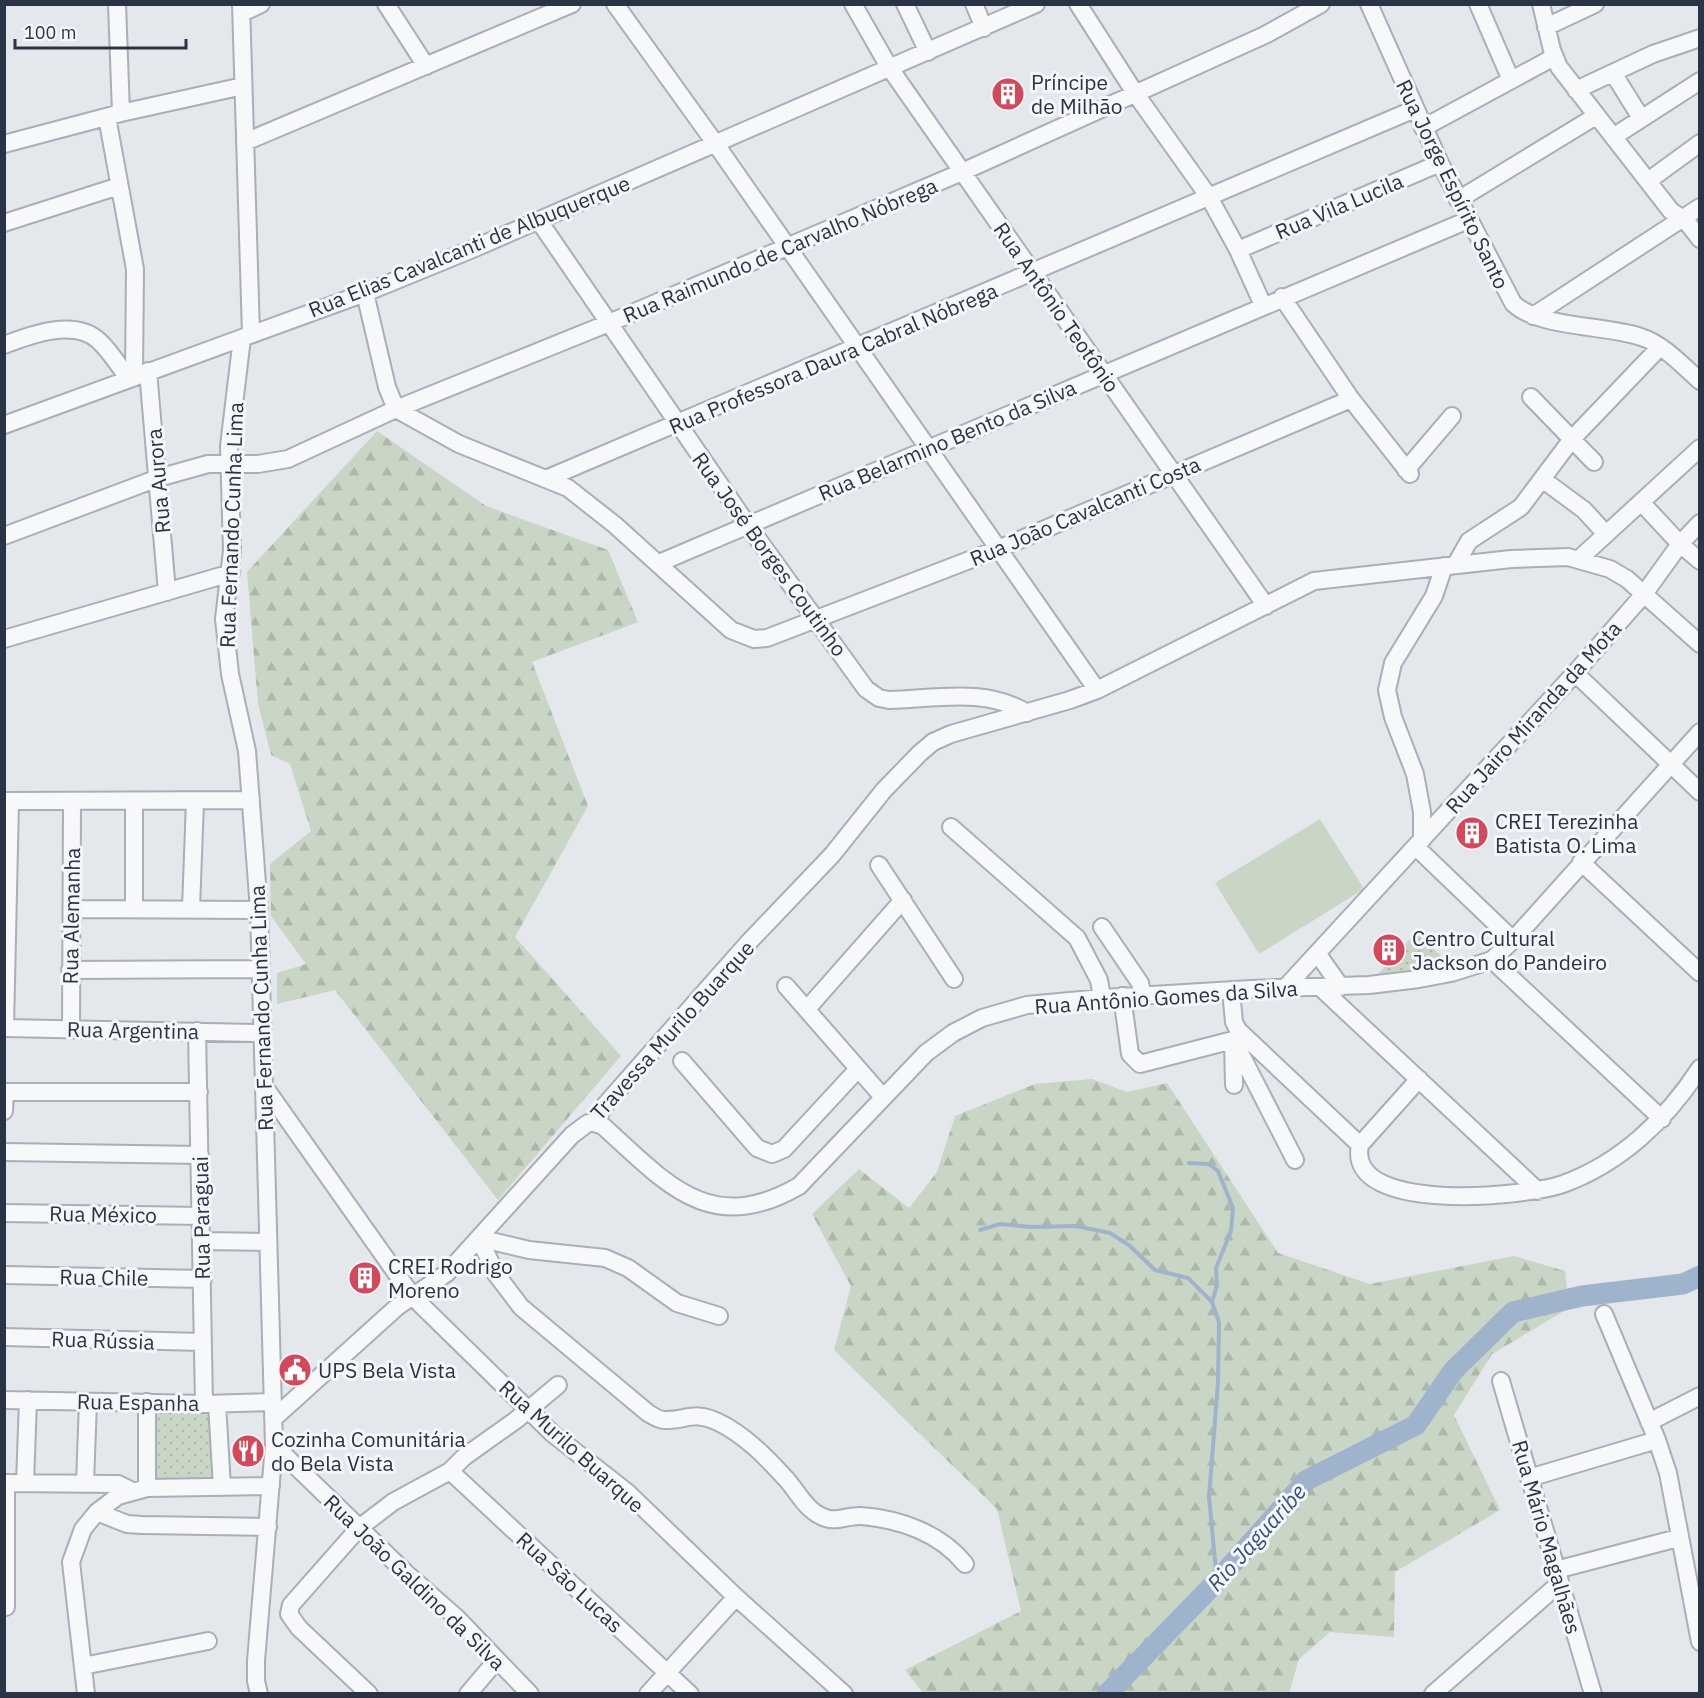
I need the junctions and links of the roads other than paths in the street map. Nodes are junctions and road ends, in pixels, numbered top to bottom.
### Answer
1 (117, 4) edge
2 (261, 4) edge
3 (386, 4) edge
4 (572, 4) edge
5 (615, 4) edge
6 (853, 4) edge
7 (905, 4) edge
8 (974, 4) edge
9 (1036, 4) edge
10 (1078, 4) edge
11 (1322, 4) edge
12 (1369, 4) edge
13 (1478, 4) edge
14 (1541, 4) edge
15 (1595, 4) edge
16 (241, 9) edge
17 (1546, 27) junction
18 (984, 28) junction
19 (1700, 38) edge
20 (928, 52) junction
21 (1554, 57) junction
22 (426, 66) junction
23 (889, 67) junction
24 (1612, 73) junction
25 (1511, 80) junction
26 (1700, 81) edge
27 (243, 86) junction
28 (1576, 90) junction
29 (1135, 93) junction
30 (1415, 109) junction
31 (114, 115) junction
32 (1596, 116) junction
33 (1641, 118) junction
34 (1423, 128) junction
35 (1613, 137) junction
36 (245, 142) junction
37 (715, 143) junction
38 (1700, 143) edge
39 (4, 144) edge
40 (1440, 163) junction
41 (962, 172) junction
42 (1648, 181) junction
43 (118, 186) junction
44 (1209, 197) junction
45 (1458, 200) junction
46 (1700, 207) edge
47 (1681, 218) junction
48 (1468, 220) junction
49 (539, 221) junction
50 (4, 223) edge
51 (1700, 238) edge
52 (788, 247) junction
53 (1238, 250) junction
54 (1033, 273) junction
55 (365, 293) junction
56 (1282, 297) junction
57 (1263, 304) junction
58 (1533, 316) junction
59 (609, 323) junction
60 (246, 336) junction
61 (4, 345) edge
62 (857, 347) junction
63 (1660, 347) junction
64 (1103, 373) junction
65 (137, 375) junction
66 (1700, 381) edge
67 (1531, 397) dead end
68 (1351, 399) junction
69 (396, 408) junction
70 (1452, 416) dead end
71 (677, 423) junction
72 (4, 425) edge
73 (1572, 439) junction
74 (928, 448) junction
75 (1700, 448) edge
76 (1594, 462) dead end
77 (228, 463) junction
78 (1174, 475) junction
79 (158, 478) junction
80 (548, 478) junction
81 (1542, 479) junction
82 (1641, 502) junction
83 (1700, 523) edge
84 (747, 524) junction
85 (1606, 534) junction
86 (4, 536) edge
87 (1680, 544) junction
88 (998, 549) junction
89 (1579, 559) junction
90 (1700, 561) edge
91 (658, 563) junction
92 (1450, 565) junction
93 (231, 573) junction
94 (167, 592) junction
95 (1644, 594) junction
96 (1266, 606) junction
97 (817, 618) junction
98 (4, 639) edge
99 (1700, 645) edge
100 (1575, 673) junction
101 (1097, 690) junction
102 (1027, 712) junction
103 (1700, 732) edge
104 (1670, 764) junction
105 (1700, 792) edge
106 (250, 800) junction
107 (7, 801) edge
108 (134, 801) junction
109 (195, 801) junction
110 (72, 802) junction
111 (951, 827) dead end
112 (1419, 843) junction
113 (1581, 862) junction
114 (879, 865) dead end
115 (903, 900) junction
116 (72, 909) junction
117 (134, 909) junction
118 (191, 909) junction
119 (258, 910) junction
120 (1102, 927) dead end
121 (1513, 940) junction
122 (1317, 953) junction
123 (1492, 960) junction
124 (260, 969) junction
125 (70, 970) junction
126 (1700, 972) edge
127 (954, 979) dead end
128 (786, 986) dead end
129 (1341, 987) junction
130 (1285, 988) junction
131 (1321, 988) junction
132 (1231, 990) junction
133 (1143, 995) junction
134 (1122, 996) junction
135 (1102, 998) junction
136 (807, 1010) junction
137 (5, 1028) edge
138 (71, 1029) junction
139 (197, 1031) junction
140 (261, 1033) junction
141 (1236, 1035) junction
142 (682, 1061) dead end
143 (1700, 1068) edge
144 (858, 1069) junction
145 (1419, 1079) junction
146 (1234, 1085) dead end
147 (264, 1086) junction
148 (5, 1092) edge
149 (199, 1092) junction
150 (883, 1097) junction
151 (4, 1111) edge
152 (1662, 1119) junction
153 (594, 1123) junction
154 (1360, 1145) junction
155 (4, 1152) edge
156 (200, 1155) junction
157 (1295, 1160) dead end
158 (1538, 1191) junction
159 (4, 1213) edge
160 (202, 1216) junction
161 (478, 1238) junction
162 (202, 1241) junction
163 (267, 1242) junction
164 (4, 1275) edge
165 (203, 1279) junction
166 (413, 1297) junction
167 (1604, 1314) dead end
168 (719, 1316) dead end
169 (4, 1337) edge
170 (202, 1342) junction
171 (1501, 1381) dead end
172 (558, 1385) dead end
173 (1700, 1396) edge
174 (4, 1400) edge
175 (28, 1400) junction
176 (88, 1402) junction
177 (147, 1402) junction
178 (272, 1402) junction
179 (211, 1404) junction
180 (529, 1410) junction
181 (273, 1419) junction
182 (1649, 1422) junction
183 (1657, 1440) junction
184 (274, 1445) junction
185 (450, 1471) junction
186 (1529, 1478) junction
187 (5, 1483) edge
188 (25, 1483) junction
189 (85, 1483) junction
190 (271, 1486) junction
191 (222, 1487) junction
192 (140, 1489) junction
193 (97, 1512) junction
194 (268, 1527) junction
195 (359, 1528) junction
196 (1678, 1538) junction
197 (965, 1564) dead end
198 (1558, 1576) junction
199 (736, 1597) junction
200 (6, 1607) edge
201 (208, 1641) dead end
202 (1700, 1642) edge
203 (496, 1661) junction
204 (83, 1666) junction
205 (667, 1672) junction
206 (257, 1687) edge
207 (1439, 1692) edge
208 (86, 1694) edge
209 (369, 1694) edge
210 (468, 1694) edge
211 (530, 1694) edge
212 (648, 1694) edge
213 (690, 1694) edge
214 (844, 1694) edge
215 (1593, 1694) edge

1 - 31 street, Rua Aurora
2 - 16 street
3 - 22 street
4 - 22 street
5 - 37 street
6 - 23 street, Rua Antônio Teotônio
7 - 20 street
8 - 18 street
9 - 18 street, Rua Elias Cavalcanti de Albuquerque
10 - 29 street
11 - 29 street, Rua Raimundo de Carvalho Nóbrega
12 - 30 street, Rua Jorge Espírito Santo
13 - 25 street
14 - 17 street
15 - 17 street
16 - 27 street, Rua Fernando Cunha Lima
17 - 21 street
18 - 20 street, Rua Elias Cavalcanti de Albuquerque
19 - 24 street
20 - 23 street, Rua Elias Cavalcanti de Albuquerque
21 - 25 street
21 - 28 street
22 - 36 street
23 - 37 street, Rua Elias Cavalcanti de Albuquerque
23 - 41 street, Rua Antônio Teotônio
24 - 28 street
24 - 33 street
25 - 34 street
26 - 33 street
27 - 31 street
27 - 36 street, Rua Fernando Cunha Lima
28 - 32 street
29 - 41 street, Rua Raimundo de Carvalho Nóbrega
29 - 44 street
30 - 34 street, Rua Jorge Espírito Santo
30 - 44 street, Rua Professora Daura Cabral Nóbrega
31 - 39 street
31 - 43 street, Rua Aurora
32 - 35 street
32 - 45 street
33 - 35 street
34 - 40 street, Rua Jorge Espírito Santo
35 - 42 street
36 - 60 street, Rua Fernando Cunha Lima
37 - 49 street, Rua Elias Cavalcanti de Albuquerque
37 - 52 street
38 - 42 street
40 - 45 street, Rua Jorge Espírito Santo
40 - 53 street, Rua Vila Lucila
41 - 52 street, Rua Raimundo de Carvalho Nóbrega
41 - 54 street, Rua Antônio Teotônio
42 - 47 street
43 - 50 street
43 - 65 street, Rua Aurora
44 - 53 street
44 - 54 street, Rua Professora Daura Cabral Nóbrega
45 - 48 street, Rua Jorge Espírito Santo
46 - 47 street
47 - 51 street
47 - 58 street
48 - 56 street, Rua Belarmino Bento da Silva
48 - 58 street, Rua Jorge Espírito Santo
49 - 55 street, Rua Elias Cavalcanti de Albuquerque
49 - 59 street, Rua José Borges Coutinho
52 - 59 street, Rua Raimundo de Carvalho Nóbrega
52 - 62 street
53 - 57 street
54 - 62 street, Rua Professora Daura Cabral Nóbrega
54 - 64 street, Rua Antônio Teotônio
55 - 60 street, Rua Elias Cavalcanti de Albuquerque
55 - 69 street
56 - 57 street, Rua Belarmino Bento da Silva
56 - 68 street
57 - 64 street, Rua Belarmino Bento da Silva
58 - 63 street, Rua Jorge Espírito Santo
59 - 69 street, Rua Raimundo de Carvalho Nóbrega
59 - 71 street, Rua José Borges Coutinho
60 - 65 street, Rua Elias Cavalcanti de Albuquerque
60 - 77 street, Rua Fernando Cunha Lima
61 - 65 street
62 - 71 street, Rua Professora Daura Cabral Nóbrega
62 - 74 street
63 - 66 street, Rua Jorge Espírito Santo
63 - 73 street, Rua Jairo Miranda da Mota
64 - 74 street, Rua Belarmino Bento da Silva
64 - 78 street, Rua Antônio Teotônio
65 - 72 street, Rua Elias Cavalcanti de Albuquerque
65 - 79 street, Rua Aurora
67 - 73 street
68 - 70 street
68 - 78 street, Rua João Cavalcanti Costa
69 - 77 street, Rua Raimundo de Carvalho Nóbrega
69 - 80 street, Rua João Cavalcanti Costa
71 - 80 street, Rua Professora Daura Cabral Nóbrega
71 - 84 street, Rua José Borges Coutinho
73 - 76 street
73 - 81 street, Rua Jairo Miranda da Mota
74 - 84 street, Rua Belarmino Bento da Silva
74 - 88 street
75 - 82 street
77 - 79 street, Rua Raimundo de Carvalho Nóbrega
77 - 93 street, Rua Fernando Cunha Lima
78 - 88 street, Rua João Cavalcanti Costa
78 - 96 street, Rua Antônio Teotônio
79 - 86 street, Rua Raimundo de Carvalho Nóbrega
79 - 94 street, Rua Aurora
80 - 91 street, Rua João Cavalcanti Costa
81 - 85 street
81 - 92 street, Rua Jairo Miranda da Mota
82 - 85 street
82 - 87 street
83 - 87 street, Rua Jairo Miranda da Mota
84 - 91 street, Rua Belarmino Bento da Silva
84 - 97 street, Rua José Borges Coutinho
85 - 89 street
87 - 90 street
87 - 95 street, Rua Jairo Miranda da Mota
88 - 97 street, Rua João Cavalcanti Costa
88 - 101 street
89 - 92 street
89 - 95 street
91 - 97 street, Rua João Cavalcanti Costa
92 - 96 street
92 - 112 street, Rua Jairo Miranda da Mota
93 - 94 street
93 - 106 street, Rua Fernando Cunha Lima
94 - 98 street
95 - 99 street
95 - 100 street, Rua Jairo Miranda da Mota
96 - 101 street, Travessa Murilo Buarque
97 - 102 street, Rua José Borges Coutinho
100 - 104 street
100 - 112 street, Rua Jairo Miranda da Mota
101 - 102 street, Travessa Murilo Buarque
102 - 153 street, Travessa Murilo Buarque
103 - 104 street, Rua Antônio Gomes da Silva
104 - 105 street
104 - 113 street, Rua Antônio Gomes da Silva
106 - 109 street
106 - 119 street, Rua Fernando Cunha Lima
107 - 110 street
107 - 137 street
108 - 109 street
108 - 110 street
108 - 117 street
109 - 118 street
110 - 116 street, Rua Alemanha
111 - 135 street
112 - 121 street
112 - 122 street, Rua Jairo Miranda da Mota
113 - 121 street, Rua Antônio Gomes da Silva
113 - 126 street
114 - 115 street
115 - 127 street
115 - 136 street
116 - 117 street
116 - 125 street, Rua Alemanha
117 - 118 street
118 - 119 street
119 - 124 street, Rua Fernando Cunha Lima
120 - 133 street
121 - 123 street, Rua Antônio Gomes da Silva
122 - 129 street
122 - 130 street, Rua Jairo Miranda da Mota
123 - 129 street, Rua Antônio Gomes da Silva
123 - 152 street
124 - 125 street
124 - 140 street, Rua Fernando Cunha Lima
125 - 138 street, Rua Alemanha
128 - 136 street
129 - 131 street, Rua Antônio Gomes da Silva
130 - 131 street, Rua Antônio Gomes da Silva
130 - 132 street, Rua Antônio Gomes da Silva
131 - 145 street
132 - 133 street, Rua Antônio Gomes da Silva
132 - 141 street
133 - 134 street, Rua Antônio Gomes da Silva
134 - 135 street, Rua Antônio Gomes da Silva
134 - 141 street
135 - 150 street, Rua Antônio Gomes da Silva
136 - 144 street
137 - 138 street, Rua Argentina
138 - 139 street, Rua Argentina
139 - 140 street, Rua Argentina
139 - 149 street, Rua Paraguai
140 - 147 street, Rua Fernando Cunha Lima
141 - 146 street
141 - 154 street
141 - 157 street
142 - 144 street
143 - 152 street
144 - 150 street
145 - 154 street
145 - 158 street
147 - 163 street, Rua Fernando Cunha Lima
147 - 166 street, Rua Murilo Buarque
148 - 149 street
148 - 151 street
149 - 156 street, Rua Paraguai
150 - 153 street, Rua Antônio Gomes da Silva
152 - 158 street
153 - 161 street, Travessa Murilo Buarque
154 - 158 street
155 - 156 street
156 - 160 street, Rua Paraguai
159 - 160 street, Rua México
160 - 162 street, Rua Paraguai
161 - 166 street, Travessa Murilo Buarque
161 - 168 street
161 - 197 street
162 - 163 street
162 - 165 street, Rua Paraguai
163 - 178 street, Rua Fernando Cunha Lima
164 - 165 street, Rua Chile
165 - 170 street, Rua Paraguai
166 - 180 street, Rua Murilo Buarque
166 - 181 street, Travessa Murilo Buarque
167 - 182 street
169 - 170 street, Rua Rússia
170 - 179 street, Rua Paraguai
171 - 186 street, Rua Mário Magalhães
172 - 180 street
173 - 182 street
174 - 175 street, Rua Espanha
175 - 176 street, Rua Espanha
175 - 188 street
176 - 177 street, Rua Espanha
176 - 189 street
177 - 179 street, Rua Espanha
177 - 192 street
178 - 179 street, Rua Espanha
178 - 181 street, Rua Fernando Cunha Lima
179 - 191 street, Rua Paraguai
180 - 185 street
180 - 199 street, Rua Murilo Buarque
181 - 184 street, Rua Fernando Cunha Lima
182 - 183 street
183 - 186 street
183 - 196 street
184 - 190 street, Rua Fernando Cunha Lima
184 - 195 street, Rua João Galdino da Silva
185 - 195 street
185 - 205 street, Rua São Lucas
186 - 198 street, Rua Mário Magalhães
187 - 188 street
187 - 200 street
188 - 189 street
189 - 192 street
190 - 191 street
190 - 194 street, Rua Fernando Cunha Lima
191 - 192 street
192 - 193 street
193 - 194 street
193 - 204 street
194 - 206 street, Rua Fernando Cunha Lima
195 - 203 street, Rua João Galdino da Silva
195 - 209 street
196 - 198 street
196 - 202 street
198 - 207 street
198 - 215 street, Rua Mário Magalhães
199 - 205 street
199 - 214 street, Rua Murilo Buarque
201 - 204 street
203 - 210 street
203 - 211 street, Rua João Galdino da Silva
204 - 208 street
205 - 212 street
205 - 213 street, Rua São Lucas

